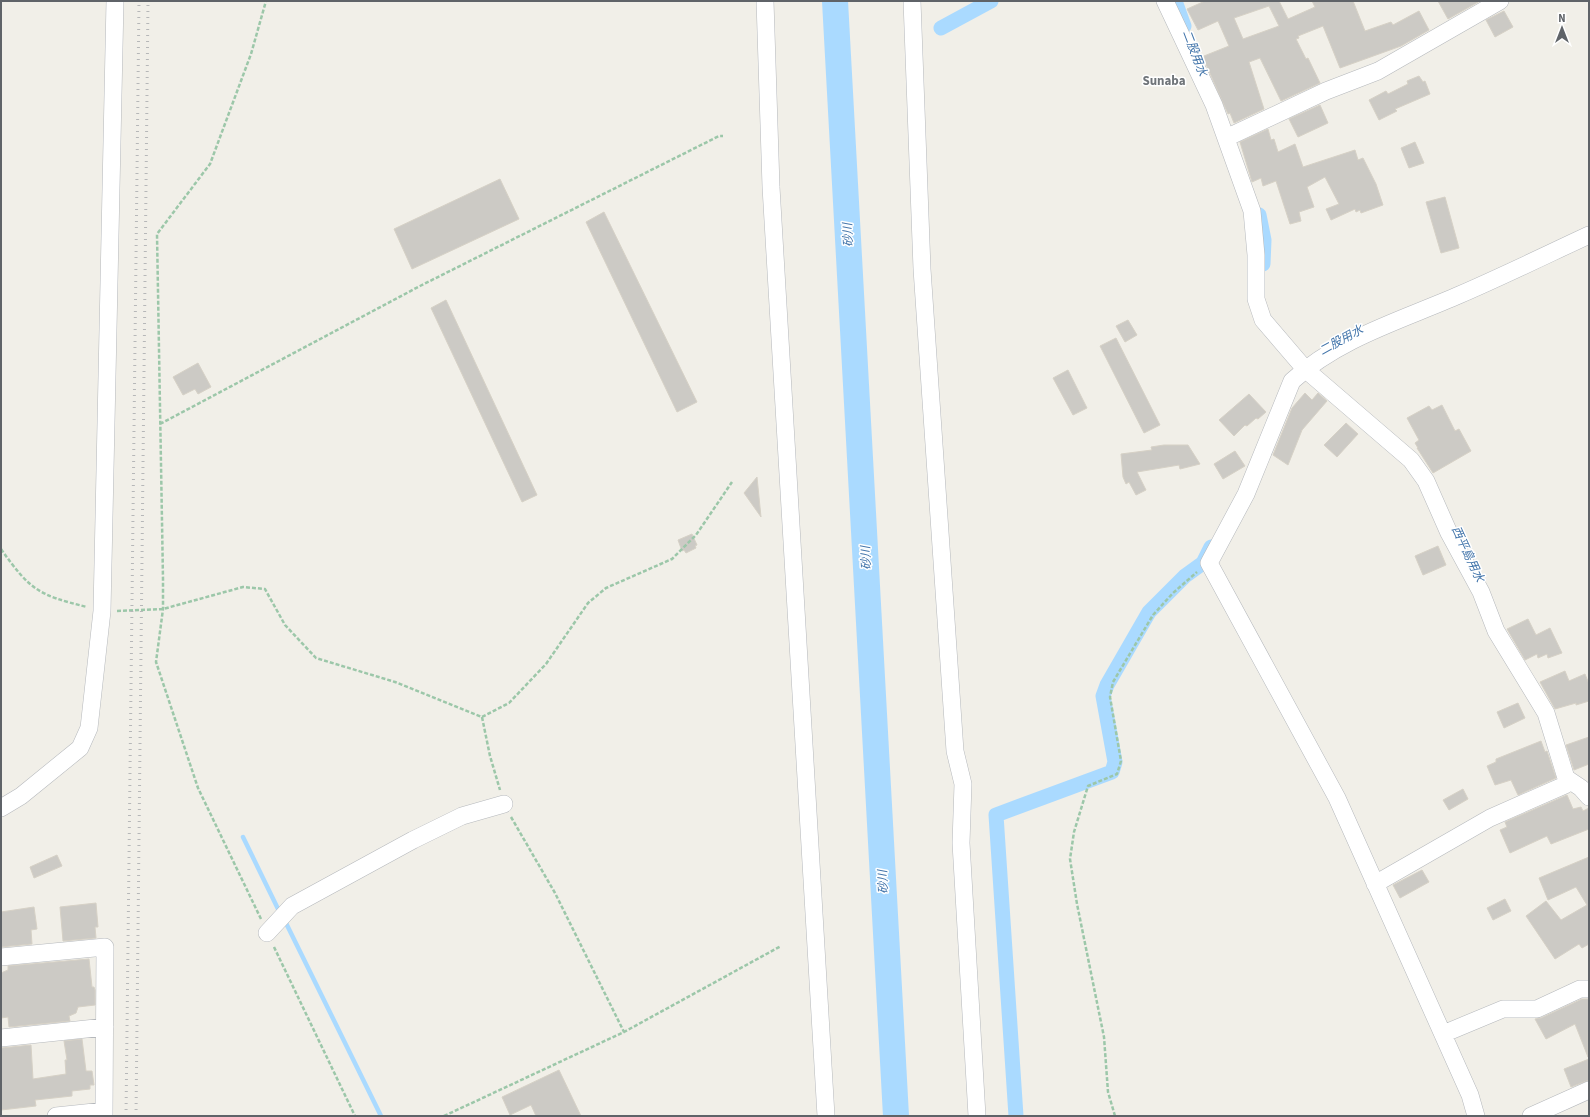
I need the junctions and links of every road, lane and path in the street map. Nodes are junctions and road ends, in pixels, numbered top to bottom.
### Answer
1 (115, 1) edge
2 (266, 1) edge
3 (765, 1) edge
4 (912, 1) edge
5 (1165, 1) edge
6 (1500, 1) edge
7 (723, 136) dead end
8 (1226, 138) junction
9 (1589, 235) edge
10 (1305, 370) junction
11 (160, 424) junction
12 (732, 482) dead end
13 (1, 549) edge
14 (1209, 563) junction
15 (163, 609) junction
16 (102, 611) junction
17 (482, 717) junction
18 (1569, 780) junction
19 (1589, 797) edge
20 (504, 804) junction
21 (1, 808) edge
22 (1375, 884) junction
23 (268, 934) junction
24 (781, 946) dead end
25 (1, 957) edge
26 (1589, 989) edge
27 (105, 1027) junction
28 (624, 1032) junction
29 (1443, 1034) junction
30 (1, 1038) edge
31 (1589, 1090) edge
32 (104, 1113) edge
33 (56, 1116) edge
34 (355, 1116) edge
35 (444, 1116) edge
36 (826, 1116) edge
37 (977, 1116) edge
38 (1115, 1116) edge
39 (1476, 1116) edge
40 (1531, 1116) edge

1 - 16 street
2 - 11 path
3 - 36 street
4 - 37 street
5 - 8 street
6 - 8 street
7 - 11 path
8 - 10 street
9 - 10 street
10 - 14 street
10 - 18 street
11 - 15 path
12 - 17 path
13 - 16 path
14 - 22 street
14 - 38 path
15 - 16 path
15 - 17 path
15 - 23 path
16 - 21 street
17 - 20 path
18 - 19 street
18 - 22 street
20 - 23 street
20 - 28 path
22 - 29 street
23 - 34 path
24 - 28 path
25 - 27 street
26 - 29 street
27 - 30 street
27 - 32 street
28 - 35 path
29 - 39 street
31 - 40 street
32 - 33 street

